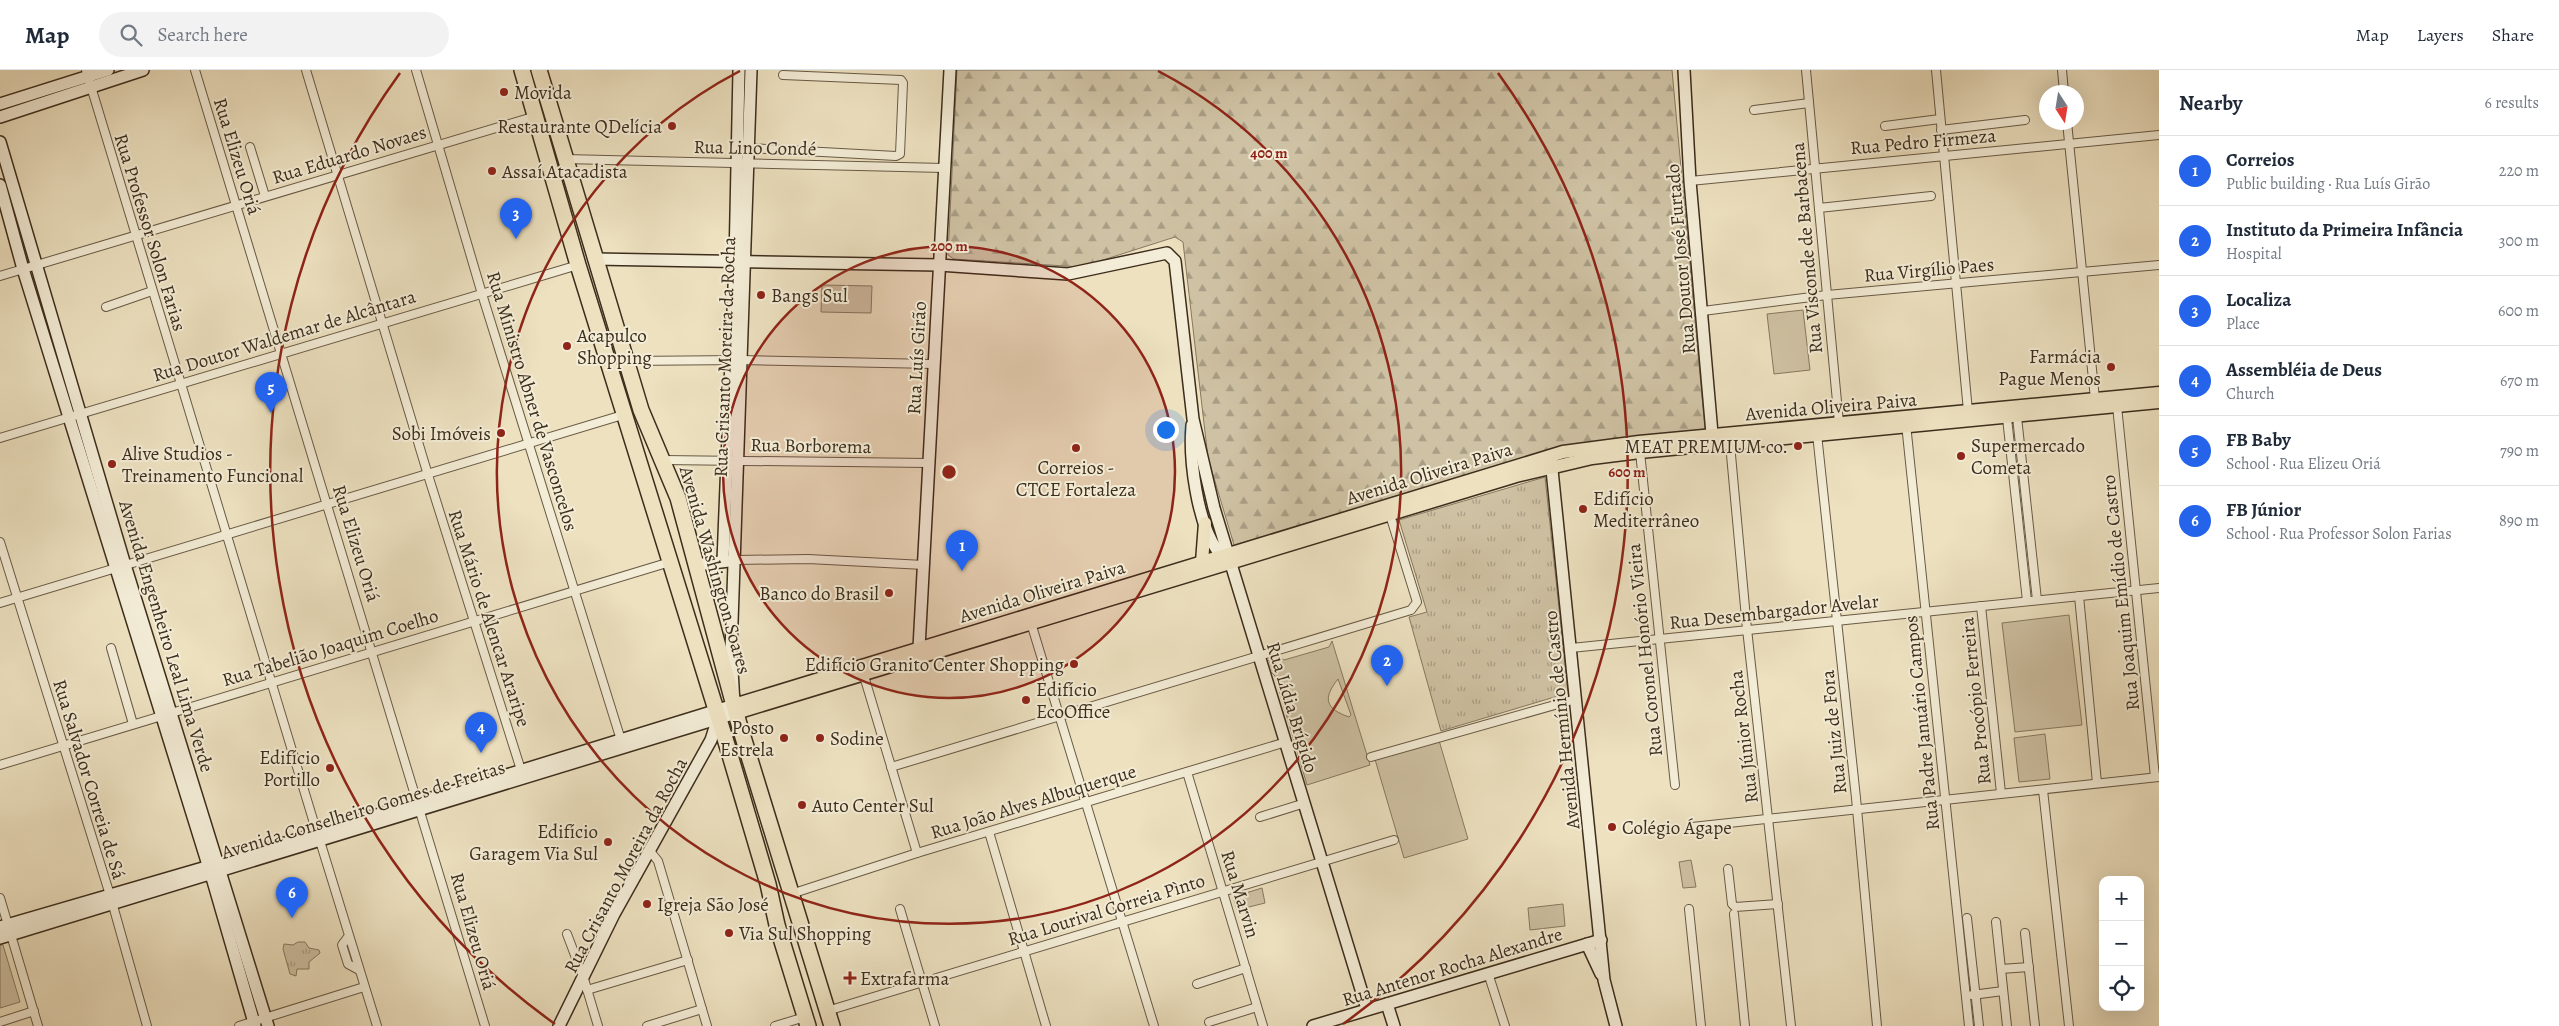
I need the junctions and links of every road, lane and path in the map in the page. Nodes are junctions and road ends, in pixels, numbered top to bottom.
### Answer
1 (108, 70) edge
2 (143, 70) edge
3 (195, 70) edge
4 (306, 70) edge
5 (416, 70) edge
6 (522, 70) edge
7 (539, 70) edge
8 (739, 70) edge
9 (751, 70) edge
10 (950, 70) edge
11 (1684, 70) edge
12 (1806, 70) edge
13 (1936, 70) edge
14 (2062, 70) edge
15 (783, 75) dead end
16 (88, 77) edge
17 (2063, 85) edge
18 (1808, 103) junction
19 (0, 104) edge
20 (1754, 110) dead end
21 (536, 116) junction
22 (0, 117) edge
23 (1940, 118) junction
24 (2025, 120) dead end
25 (1885, 126) dead end
26 (1941, 130) junction
27 (2068, 130) edge
28 (2159, 135) edge
29 (0, 142) edge
30 (439, 144) junction
31 (2070, 145) junction
32 (250, 146) dead end
33 (749, 148) junction
34 (1944, 155) junction
35 (566, 159) junction
36 (743, 163) junction
37 (944, 168) junction
38 (1815, 168) junction
39 (338, 176) junction
40 (1690, 181) junction
41 (0, 185) edge
42 (265, 196) junction
43 (1931, 196) dead end
44 (237, 206) junction
45 (1820, 208) junction
46 (136, 234) junction
47 (594, 258) junction
48 (740, 262) junction
49 (37, 264) junction
50 (578, 265) junction
51 (939, 265) junction
52 (2159, 265) edge
53 (23, 269) junction
54 (2080, 272) junction
55 (0, 276) edge
56 (1956, 283) junction
57 (152, 291) junction
58 (482, 294) junction
59 (1827, 295) junction
60 (106, 307) dead end
61 (1703, 311) junction
62 (382, 324) junction
63 (282, 354) junction
64 (626, 360) junction
65 (737, 360) junction
66 (933, 364) junction
67 (180, 386) junction
68 (2159, 393) edge
69 (2095, 399) junction
70 (2159, 402) edge
71 (2117, 406) junction
72 (1968, 411) junction
73 (626, 414) junction
74 (76, 416) junction
75 (2012, 417) junction
76 (1193, 419) junction
77 (1906, 422) junction
78 (1839, 423) junction
79 (1816, 434) junction
80 (0, 438) edge
81 (1713, 441) junction
82 (528, 443) junction
83 (1730, 444) junction
84 (1640, 452) junction
85 (663, 460) junction
86 (732, 460) junction
87 (1551, 462) junction
88 (928, 463) junction
89 (428, 475) junction
90 (672, 482) junction
91 (328, 503) junction
92 (652, 503) junction
93 (1214, 508) junction
94 (1200, 510) junction
95 (1390, 515) junction
96 (1205, 523) junction
97 (226, 534) junction
98 (0, 542) edge
99 (1227, 558) junction
100 (736, 560) junction
101 (723, 561) junction
102 (670, 562) junction
103 (1202, 562) junction
104 (696, 565) junction
105 (924, 565) junction
106 (120, 566) junction
107 (2159, 588) edge
108 (574, 590) junction
109 (2136, 590) junction
110 (2079, 596) junction
111 (18, 598) junction
112 (2037, 600) junction
113 (2027, 601) junction
114 (0, 603) edge
115 (1981, 606) junction
116 (1925, 612) junction
117 (1837, 619) junction
118 (474, 621) junction
119 (1031, 624) junction
120 (1747, 629) junction
121 (1659, 639) junction
122 (111, 648) dead end
123 (919, 648) junction
124 (1571, 648) junction
125 (373, 653) junction
126 (1258, 655) junction
127 (864, 676) junction
128 (272, 684) junction
129 (1576, 699) junction
130 (735, 709) junction
131 (717, 714) junction
132 (167, 715) junction
133 (1059, 715) junction
134 (134, 724) junction
135 (621, 740) junction
136 (1286, 742) junction
137 (62, 746) junction
138 (1371, 757) dead end
139 (0, 765) edge
140 (891, 767) junction
141 (520, 770) junction
142 (1187, 772) junction
143 (2157, 777) edge
144 (2098, 783) junction
145 (1675, 785) dead end
146 (2043, 790) junction
147 (2001, 793) junction
148 (1945, 800) junction
149 (1086, 801) junction
150 (1305, 803) junction
151 (420, 806) junction
152 (1857, 808) junction
153 (1260, 817) dead end
154 (1769, 817) junction
155 (1692, 827) dead end
156 (989, 832) junction
157 (318, 837) junction
158 (1394, 840) dead end
159 (650, 852) junction
160 (917, 853) junction
161 (1324, 861) junction
162 (215, 869) junction
163 (1728, 869) dead end
164 (1223, 890) junction
165 (791, 894) junction
166 (0, 898) edge
167 (111, 900) junction
168 (1778, 904) junction
169 (900, 909) dead end
170 (1689, 909) dead end
171 (1734, 914) dead end
172 (1967, 918) dead end
173 (1122, 921) junction
174 (1996, 922) dead end
175 (5, 931) edge
176 (2025, 933) dead end
177 (567, 934) dead end
178 (1602, 940) junction
179 (1586, 944) junction
180 (1024, 951) junction
181 (688, 960) junction
182 (2028, 967) junction
183 (1246, 968) junction
184 (2001, 969) junction
185 (1488, 973) junction
186 (1604, 980) junction
187 (922, 981) junction
188 (1197, 984) dead end
189 (586, 985) junction
190 (364, 987) junction
191 (2004, 991) junction
192 (1976, 994) junction
193 (1965, 996) junction
194 (1387, 1004) junction
195 (1258, 1007) junction
196 (702, 1009) junction
197 (1367, 1009) junction
198 (827, 1010) junction
199 (34, 1011) junction
200 (806, 1021) edge
201 (0, 1022) edge
202 (267, 1022) edge
203 (1209, 1022) dead end
204 (254, 1024) edge
205 (38, 1026) edge
206 (147, 1026) edge
207 (239, 1026) edge
208 (376, 1026) edge
209 (485, 1026) edge
210 (559, 1026) edge
211 (598, 1026) edge
212 (646, 1026) edge
213 (707, 1026) edge
214 (774, 1026) edge
215 (832, 1026) edge
216 (935, 1026) edge
217 (1046, 1026) edge
218 (1154, 1026) edge
219 (1263, 1026) edge
220 (1313, 1026) edge
221 (1394, 1026) edge
222 (1505, 1026) edge
223 (1616, 1026) edge
224 (1701, 1026) edge
225 (1746, 1026) edge
226 (1791, 1026) edge
227 (1877, 1026) edge
228 (1968, 1026) edge
229 (1979, 1026) edge
230 (2007, 1026) edge
231 (2035, 1026) edge
232 (2068, 1026) edge

1 - 16 street
2 - 16 street
3 - 44 street, Rua Elizeu Oriá
4 - 39 street, Rua Mário de Alencar Araripe
5 - 30 street, Rua Ministro Abner de Vasconcelos
6 - 21 highway
7 - 35 highway, Avenida Washington Soares
8 - 36 street, Rua Crisanto Moreira da Rocha
9 - 33 street, Rua Crisanto Moreira da Rocha
10 - 37 street, Rua Luís Girão
11 - 40 street, Rua Doutor José Furtado
12 - 18 street, Rua Visconde de Barbacena
13 - 23 street
14 - 17 street
15 - 33 street
16 - 19 street
16 - 22 street
16 - 46 street, Rua Professor Solon Farias
18 - 20 street
18 - 38 street, Rua Visconde de Barbacena
21 - 30 street, Rua Eduardo Novaes
21 - 50 highway
23 - 25 street
23 - 26 street
24 - 26 street
26 - 34 street
27 - 31 street
28 - 31 street, Rua Pedro Firmeza
29 - 49 street, Avenida Engenheiro Leal Lima Verde
30 - 39 street, Rua Eduardo Novaes
30 - 58 street, Rua Ministro Abner de Vasconcelos
31 - 34 street, Rua Pedro Firmeza
31 - 54 street
32 - 42 street
33 - 36 street, Rua Crisanto Moreira da Rocha
34 - 38 street, Rua Pedro Firmeza
34 - 56 street
35 - 36 street, Rua Lino Condé
35 - 47 highway, Avenida Washington Soares
36 - 37 street, Rua Lino Condé
36 - 48 street, Rua Crisanto Moreira da Rocha
37 - 51 street, Rua Luís Girão
38 - 40 street, Rua Pedro Firmeza
38 - 45 street, Rua Visconde de Barbacena
39 - 42 street, Rua Eduardo Novaes
39 - 62 street, Rua Mário de Alencar Araripe
40 - 61 street, Rua Doutor José Furtado
41 - 53 street, Avenida Engenheiro Leal Lima Verde
42 - 44 street, Rua Eduardo Novaes
43 - 45 street
44 - 46 street, Rua Eduardo Novaes
44 - 63 street, Rua Elizeu Oriá
45 - 59 street, Rua Visconde de Barbacena
46 - 49 street, Rua Eduardo Novaes
46 - 57 street, Rua Professor Solon Farias
47 - 48 street
47 - 64 highway, Avenida Washington Soares
48 - 51 street
48 - 65 street, Rua Crisanto Moreira da Rocha
49 - 53 street, Rua Eduardo Novaes
49 - 74 street, Avenida Engenheiro Leal Lima Verde
50 - 58 street, Rua Doutor Waldemar de Alcântara
50 - 73 highway
51 - 66 street, Rua Luís Girão
51 - 76 street, Rua Lídia Brígido
52 - 54 street, Rua Virgílio Paes
53 - 55 street, Rua Eduardo Novaes
53 - 74 street, Avenida Engenheiro Leal Lima Verde
54 - 56 street, Rua Virgílio Paes
54 - 69 street
56 - 59 street, Rua Virgílio Paes
56 - 72 street
57 - 60 street
57 - 67 street, Rua Professor Solon Farias
58 - 62 street, Rua Doutor Waldemar de Alcântara
58 - 82 street, Rua Ministro Abner de Vasconcelos
59 - 61 street, Rua Virgílio Paes
59 - 78 street, Rua Visconde de Barbacena
61 - 81 street, Rua Doutor José Furtado
62 - 63 street, Rua Doutor Waldemar de Alcântara
62 - 89 street, Rua Mário de Alencar Araripe
63 - 67 street, Rua Doutor Waldemar de Alcântara
63 - 91 street, Rua Elizeu Oriá
64 - 65 street
64 - 85 highway, Avenida Washington Soares
65 - 66 street
65 - 86 street, Rua Crisanto Moreira da Rocha
66 - 88 street, Rua Luís Girão
67 - 74 street, Rua Doutor Waldemar de Alcântara
67 - 97 street, Rua Professor Solon Farias
68 - 69 main road, Avenida Oliveira Paiva
69 - 72 main road, Avenida Oliveira Paiva
70 - 71 main road, Avenida Oliveira Paiva
71 - 75 main road, Avenida Oliveira Paiva
71 - 109 street, Rua Joaquim Emídio de Castro
72 - 77 main road, Avenida Oliveira Paiva
73 - 82 street
73 - 92 highway
74 - 80 street, Rua Doutor Waldemar de Alcântara
74 - 106 street, Avenida Engenheiro Leal Lima Verde
75 - 77 main road, Avenida Oliveira Paiva
75 - 112 street
75 - 113 street
76 - 93 street, Rua Lídia Brígido
76 - 94 street, Rua Lídia Brígido
77 - 78 main road, Avenida Oliveira Paiva
77 - 79 main road, Avenida Oliveira Paiva
77 - 116 street, Rua Padre Januário Campos
78 - 81 main road, Avenida Oliveira Paiva
79 - 83 main road, Avenida Oliveira Paiva
79 - 117 street, Rua Juiz de Fora
81 - 83 main road, Avenida Oliveira Paiva
81 - 84 main road, Avenida Oliveira Paiva
81 - 87 main road, Avenida Oliveira Paiva
82 - 89 street
82 - 108 street, Rua Ministro Abner de Vasconcelos
83 - 120 street, Rua Júnior Rocha
84 - 87 main road, Avenida Oliveira Paiva
84 - 121 street, Rua Coronel Honório Vieira
85 - 86 street, Rua Borborema
85 - 90 highway, Avenida Washington Soares
86 - 88 street, Rua Borborema
86 - 100 street, Rua Crisanto Moreira da Rocha
86 - 101 street, Rua Crisanto Moreira da Rocha
87 - 95 main road, Avenida Oliveira Paiva
87 - 99 main road, Avenida Oliveira Paiva
87 - 124 street, Avenida Hermínio de Castro
88 - 105 street, Rua Luís Girão
89 - 91 street
89 - 118 street, Rua Mário de Alencar Araripe
90 - 92 highway
90 - 104 highway, Avenida Washington Soares
91 - 97 street
91 - 125 street, Rua Elizeu Oriá
92 - 102 highway
93 - 94 street
93 - 99 street, Rua Lídia Brígido
94 - 96 street, Rua Lídia Brígido
95 - 99 main road, Avenida Oliveira Paiva
95 - 126 street
96 - 99 street, Rua Lídia Brígido
96 - 103 main road
97 - 106 street
97 - 128 street, Rua Professor Solon Farias
98 - 111 street, Rua Salvador Correia de Sá
99 - 103 main road, Avenida Oliveira Paiva
99 - 119 main road, Avenida Oliveira Paiva
99 - 126 street, Rua Lídia Brígido
100 - 101 street
100 - 105 street
100 - 130 street, Rua Crisanto Moreira da Rocha
101 - 104 street
102 - 108 street, Rua Tabelião Joaquim Coelho
102 - 131 highway
103 - 123 main road, Avenida Oliveira Paiva
104 - 130 highway, Avenida Washington Soares
105 - 123 street, Rua Luís Girão
106 - 111 street
106 - 132 street, Avenida Engenheiro Leal Lima Verde
107 - 109 street, Rua Desembargador Avelar
108 - 118 street, Rua Tabelião Joaquim Coelho
108 - 135 street, Rua Ministro Abner de Vasconcelos
109 - 110 street, Rua Desembargador Avelar
109 - 143 street, Rua Joaquim Emídio de Castro
110 - 112 street, Rua Desembargador Avelar
110 - 144 street
111 - 114 street
111 - 137 street, Rua Salvador Correia de Sá
112 - 113 street, Rua Desembargador Avelar
113 - 115 street, Rua Desembargador Avelar
115 - 116 street, Rua Desembargador Avelar
115 - 147 street, Rua Procópio Ferreira
116 - 117 street, Rua Desembargador Avelar
116 - 148 street, Rua Padre Januário Campos
117 - 120 street, Rua Desembargador Avelar
117 - 152 street, Rua Juiz de Fora
118 - 125 street, Rua Tabelião Joaquim Coelho
118 - 141 street, Rua Mário de Alencar Araripe
119 - 127 main road, Avenida Oliveira Paiva
119 - 133 street
120 - 121 street, Rua Desembargador Avelar
120 - 154 street, Rua Júnior Rocha
121 - 124 street, Rua Desembargador Avelar
121 - 145 street, Rua Coronel Honório Vieira
122 - 134 street
123 - 130 main road, Avenida Oliveira Paiva
124 - 129 street, Avenida Hermínio de Castro
125 - 128 street, Rua Tabelião Joaquim Coelho
125 - 151 street, Rua Elizeu Oriá
126 - 133 street
126 - 136 street, Rua Lídia Brígido
127 - 130 main road, Avenida Oliveira Paiva
127 - 140 street
128 - 132 street, Rua Tabelião Joaquim Coelho
128 - 157 street, Rua Professor Solon Farias
129 - 138 street
129 - 178 street, Avenida Hermínio de Castro
130 - 131 street, Avenida Conselheiro Gomes de Freitas
130 - 165 highway, Avenida Washington Soares
131 - 135 street, Avenida Conselheiro Gomes de Freitas
131 - 151 street, Avenida Conselheiro Gomes de Freitas
131 - 159 street, Rua Crisanto Moreira da Rocha
131 - 200 highway
132 - 134 street, Rua Tabelião Joaquim Coelho
132 - 162 street, Avenida Engenheiro Leal Lima Verde
133 - 140 street
133 - 149 street
134 - 137 street, Rua Tabelião Joaquim Coelho
135 - 141 street, Avenida Conselheiro Gomes de Freitas
136 - 142 street, Rua João Alves Albuquerque
136 - 150 street, Rua Lídia Brígido
137 - 139 street, Rua Tabelião Joaquim Coelho
137 - 167 street, Rua Salvador Correia de Sá
140 - 160 street
141 - 151 street, Avenida Conselheiro Gomes de Freitas
142 - 149 street, Rua João Alves Albuquerque
142 - 164 street, Rua Marvin
143 - 144 street
144 - 146 street
146 - 147 street
146 - 232 street
147 - 148 street
148 - 152 street
148 - 193 street, Rua Padre Januário Campos
149 - 156 street, Rua João Alves Albuquerque
149 - 173 street
150 - 153 street
150 - 161 street, Rua Lídia Brígido
151 - 157 street, Avenida Conselheiro Gomes de Freitas
151 - 209 street, Rua Elizeu Oriá
152 - 154 street
152 - 227 street, Rua Juiz de Fora
154 - 155 street
154 - 168 street, Rua Júnior Rocha
156 - 160 street, Rua João Alves Albuquerque
156 - 180 street
157 - 162 street, Avenida Conselheiro Gomes de Freitas
157 - 190 street, Rua Professor Solon Farias
158 - 161 street, Rua Lourival Correia Pìnto
159 - 181 street
159 - 189 street, Rua Crisanto Moreira da Rocha
160 - 165 street, Rua João Alves Albuquerque
161 - 164 street, Rua Lourival Correia Pìnto
161 - 197 street, Rua Lídia Brígido
162 - 167 street, Avenida Conselheiro Gomes de Freitas
162 - 202 street, Avenida Engenheiro Leal Lima Verde
162 - 204 street, Avenida Engenheiro Leal Lima Verde
163 - 168 street
164 - 173 street, Rua Lourival Correia Pìnto
164 - 183 street, Rua Marvin
165 - 198 highway, Avenida Washington Soares
166 - 175 street
167 - 175 street, Avenida Conselheiro Gomes de Freitas
167 - 206 street, Rua Salvador Correia de Sá
168 - 226 street, Rua Júnior Rocha
169 - 187 street
170 - 224 street
171 - 225 street
172 - 192 street
173 - 180 street, Rua Lourival Correia Pìnto
173 - 218 street
174 - 184 street
175 - 199 street
176 - 182 street
177 - 189 street
178 - 179 street, Rua Antenor Rocha Alexandre
178 - 186 street, Avenida Hermínio de Castro
179 - 185 street, Rua Antenor Rocha Alexandre
179 - 186 street, Avenida Hermínio de Castro
180 - 187 street, Rua Lourival Correia Pìnto
180 - 217 street
181 - 189 street
181 - 196 street
182 - 184 street
182 - 231 street
183 - 188 street
183 - 195 street, Rua Marvin
184 - 191 street
185 - 194 street, Rua Antenor Rocha Alexandre
185 - 222 street
186 - 223 street, Avenida Hermínio de Castro
187 - 198 street, Rua Lourival Correia Pìnto
187 - 216 street
189 - 210 street, Rua Crisanto Moreira da Rocha
189 - 211 street
190 - 202 street
190 - 208 street, Rua Professor Solon Farias
191 - 192 street
191 - 230 street
192 - 193 street
192 - 229 street
193 - 228 street, Rua Padre Januário Campos
194 - 197 street, Rua Antenor Rocha Alexandre
194 - 221 street
195 - 203 street
195 - 219 street, Rua Marvin
196 - 212 street
196 - 213 street
197 - 220 street, Rua Antenor Rocha Alexandre
198 - 215 highway, Avenida Washington Soares
199 - 201 street
199 - 205 street
200 - 214 street
202 - 204 street
204 - 207 street

